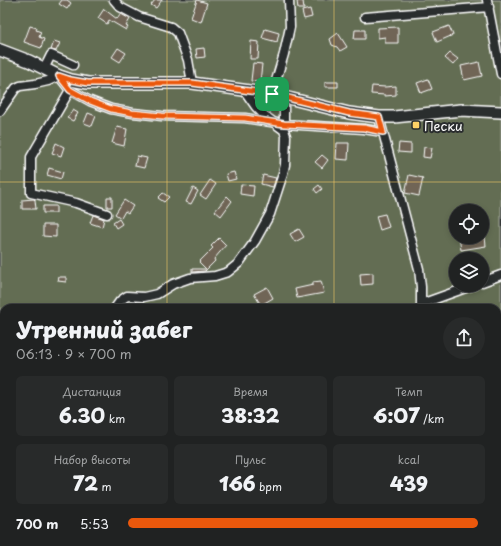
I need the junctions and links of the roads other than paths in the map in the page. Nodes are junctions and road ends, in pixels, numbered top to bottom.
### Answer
1 (114, 0) edge
2 (289, 0) edge
3 (488, 4) edge
4 (365, 17) dead end
5 (0, 50) edge
6 (73, 65) dead end
7 (44, 69) junction
8 (501, 74) edge
9 (59, 76) junction
10 (192, 83) junction
11 (70, 90) junction
12 (244, 90) junction
13 (272, 94) junction
14 (284, 96) junction
15 (0, 111) edge
16 (501, 112) edge
17 (379, 117) junction
18 (274, 122) junction
19 (284, 124) junction
20 (383, 132) junction
21 (107, 214) dead end
22 (501, 275) edge
23 (489, 279) edge
24 (456, 292) edge
25 (118, 304) edge
26 (421, 304) edge
27 (426, 304) edge

1 - 10 street
2 - 13 street
3 - 4 street
3 - 8 street
5 - 7 main road
6 - 7 street
7 - 9 main road
9 - 10 main road
9 - 11 street
9 - 15 street
10 - 12 main road
11 - 18 street
11 - 21 street
12 - 13 main road
12 - 18 street
13 - 14 main road
14 - 17 main road
14 - 19 street
16 - 17 main road
17 - 20 street
18 - 19 street
18 - 25 street
19 - 20 street
20 - 26 street
22 - 23 street
24 - 27 street

